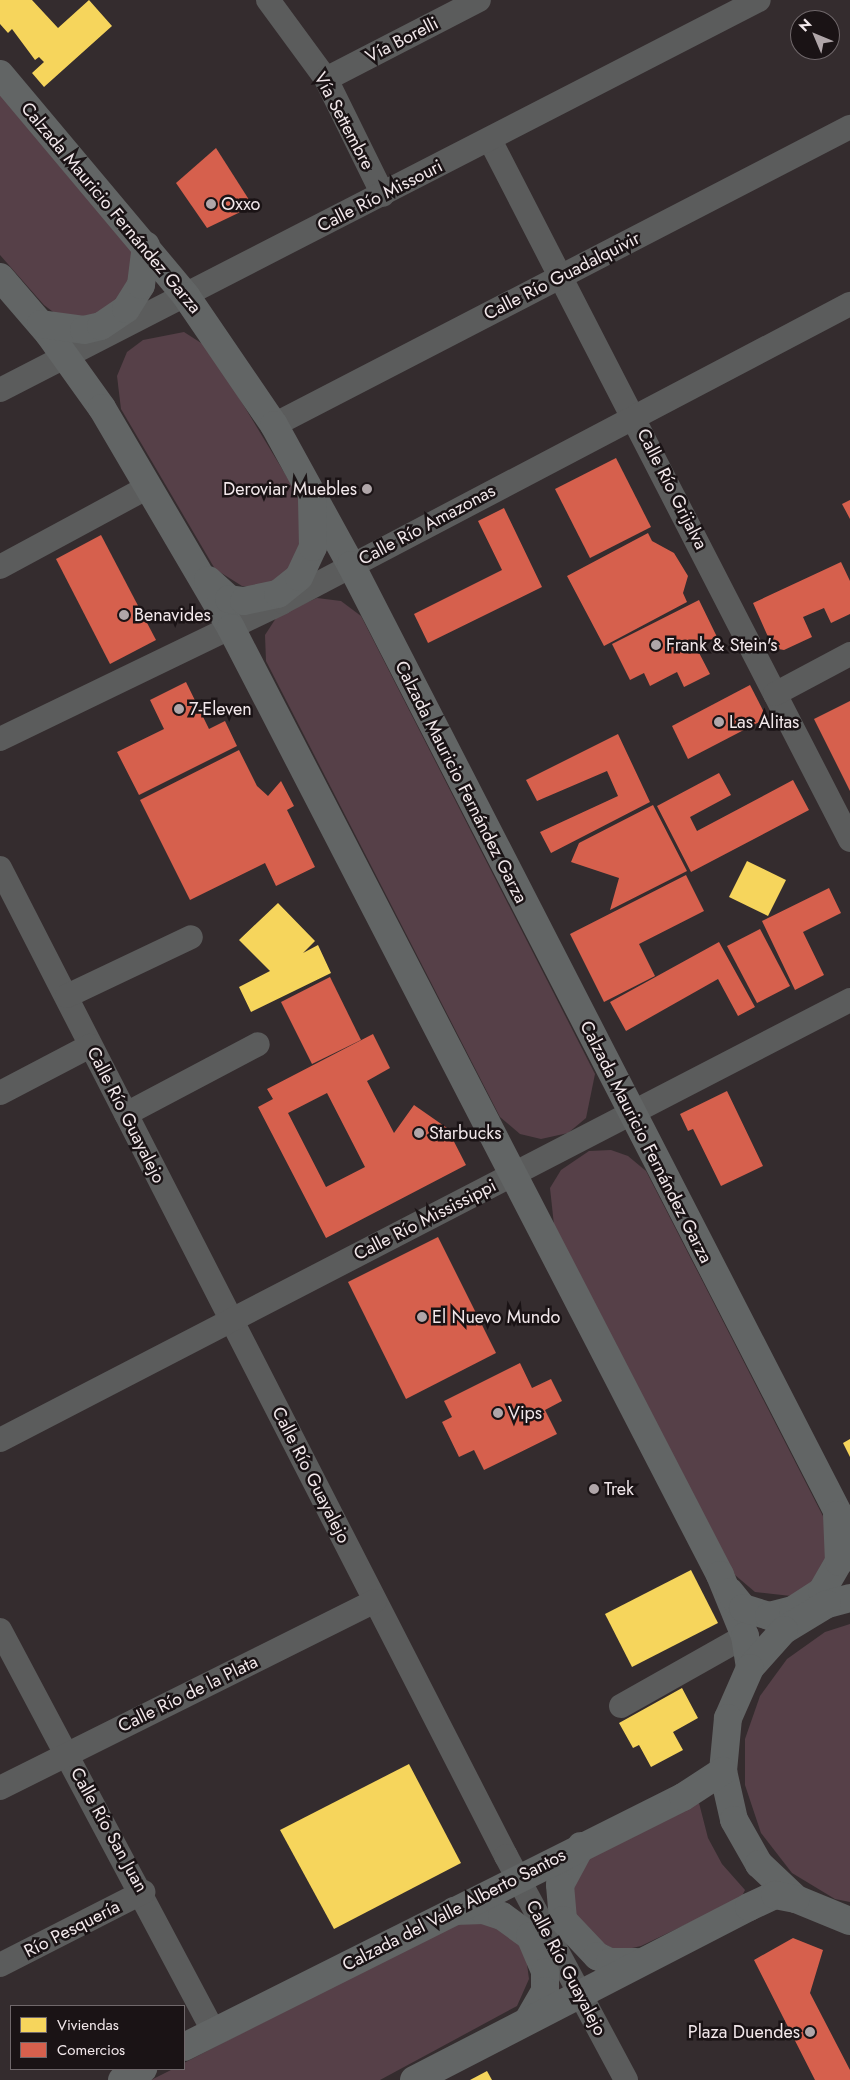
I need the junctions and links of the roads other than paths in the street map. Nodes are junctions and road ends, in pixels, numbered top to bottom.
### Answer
1 (268, 0) edge
2 (479, 0) edge
3 (759, 0) edge
4 (0, 74) edge
5 (326, 79) junction
6 (850, 127) edge
7 (490, 140) junction
8 (382, 195) junction
9 (146, 246) junction
10 (562, 276) junction
11 (0, 277) edge
12 (186, 296) junction
13 (850, 304) edge
14 (40, 324) junction
15 (65, 355) junction
16 (0, 390) edge
17 (634, 414) junction
18 (274, 425) junction
19 (150, 486) junction
20 (312, 495) junction
21 (196, 565) junction
22 (351, 565) junction
23 (0, 567) edge
24 (231, 628) junction
25 (850, 654) edge
26 (775, 694) junction
27 (0, 739) edge
28 (850, 840) edge
29 (0, 868) edge
30 (190, 937) dead end
31 (67, 996) junction
32 (850, 1000) edge
33 (258, 1044) dead end
34 (90, 1046) junction
35 (0, 1093) edge
36 (631, 1113) junction
37 (126, 1114) junction
38 (514, 1174) junction
39 (232, 1320) junction
40 (0, 1440) edge
41 (835, 1505) junction
42 (850, 1536) edge
43 (720, 1576) junction
44 (850, 1598) edge
45 (375, 1600) junction
46 (0, 1630) edge
47 (745, 1636) junction
48 (750, 1668) junction
49 (621, 1706) dead end
50 (67, 1754) junction
51 (723, 1771) junction
52 (0, 1788) edge
53 (582, 1845) junction
54 (518, 1878) junction
55 (143, 1892) junction
56 (796, 1899) junction
57 (453, 1910) junction
58 (850, 1922) edge
59 (636, 1962) junction
60 (0, 1965) edge
61 (578, 1993) junction
62 (528, 2021) junction
63 (214, 2032) junction
64 (185, 2047) edge
65 (141, 2070) edge
66 (122, 2080) edge
67 (414, 2080) edge
68 (626, 2080) edge

1 - 5 street, Vía Settembre
2 - 5 street, Vía Borelli
3 - 7 street, Calle Río Missouri
4 - 9 main road, Calzada Mauricio Fernández Garza
5 - 8 street, Vía Settembre
6 - 10 street, Calle Río Guadalquivir
7 - 8 street, Calle Río Missouri
7 - 10 street, Calle Río Grijalva
8 - 12 street, Calle Río Missouri
9 - 12 main road, Calzada Mauricio Fernández Garza
9 - 14 main road
10 - 17 street, Calle Río Grijalva
10 - 18 street, Calle Río Guadalquivir
11 - 14 main road
12 - 15 street, Calle Río Missouri
12 - 18 main road, Calzada Mauricio Fernández Garza
13 - 17 street, Calle Río Amazonas
14 - 15 main road
15 - 16 street, Calle Río Missouri
15 - 19 main road
17 - 22 street, Calle Río Amazonas
17 - 26 street, Calle Río Grijalva
18 - 20 main road, Calzada Mauricio Fernández Garza
19 - 21 main road
19 - 23 street
20 - 21 main road
20 - 22 main road, Calzada Mauricio Fernández Garza
21 - 24 main road
22 - 24 street, Calle Río Amazonas
22 - 36 main road, Calzada Mauricio Fernández Garza
24 - 27 street, Calle Río Amazonas
24 - 38 main road
25 - 26 street
26 - 28 street, Calle Río Grijalva
29 - 31 street, Calle Río Guayalejo
30 - 31 street
31 - 34 street, Calle Río Guayalejo
32 - 36 street, Calle Río Mississippi
33 - 37 street
34 - 35 street
34 - 37 street, Calle Río Guayalejo
36 - 38 street, Calle Río Mississippi
36 - 41 main road, Calzada Mauricio Fernández Garza
37 - 39 street, Calle Río Guayalejo
38 - 39 street, Calle Río Mississippi
38 - 43 main road
39 - 40 street, Calle Río Mississippi
39 - 45 street, Calle Río Guayalejo
41 - 42 main road, Calzada Mauricio Fernández Garza
41 - 43 main road
43 - 47 main road
44 - 48 main road
45 - 50 street, Calle Río de la Plata
45 - 54 street, Calle Río Guayalejo
46 - 50 street, Calle Río San Juan
47 - 48 main road
47 - 49 street
48 - 51 main road
50 - 52 street, Calle Río de la Plata
50 - 55 street, Calle Río San Juan
51 - 53 main road, Calzada del Valle Alberto Santos
51 - 56 main road
53 - 54 main road, Calzada del Valle Alberto Santos
53 - 59 main road
54 - 57 main road, Calzada del Valle Alberto Santos
54 - 61 street, Calle Río Guayalejo
55 - 60 street, Río Pesquería
55 - 63 street, Calle Río San Juan
56 - 58 main road
56 - 59 main road
57 - 62 main road
57 - 63 main road, Calzada del Valle Alberto Santos
59 - 61 main road
61 - 62 main road
61 - 68 street, Calle Río Guayalejo
62 - 67 main road
63 - 64 main road, Calzada del Valle Alberto Santos
65 - 66 main road

